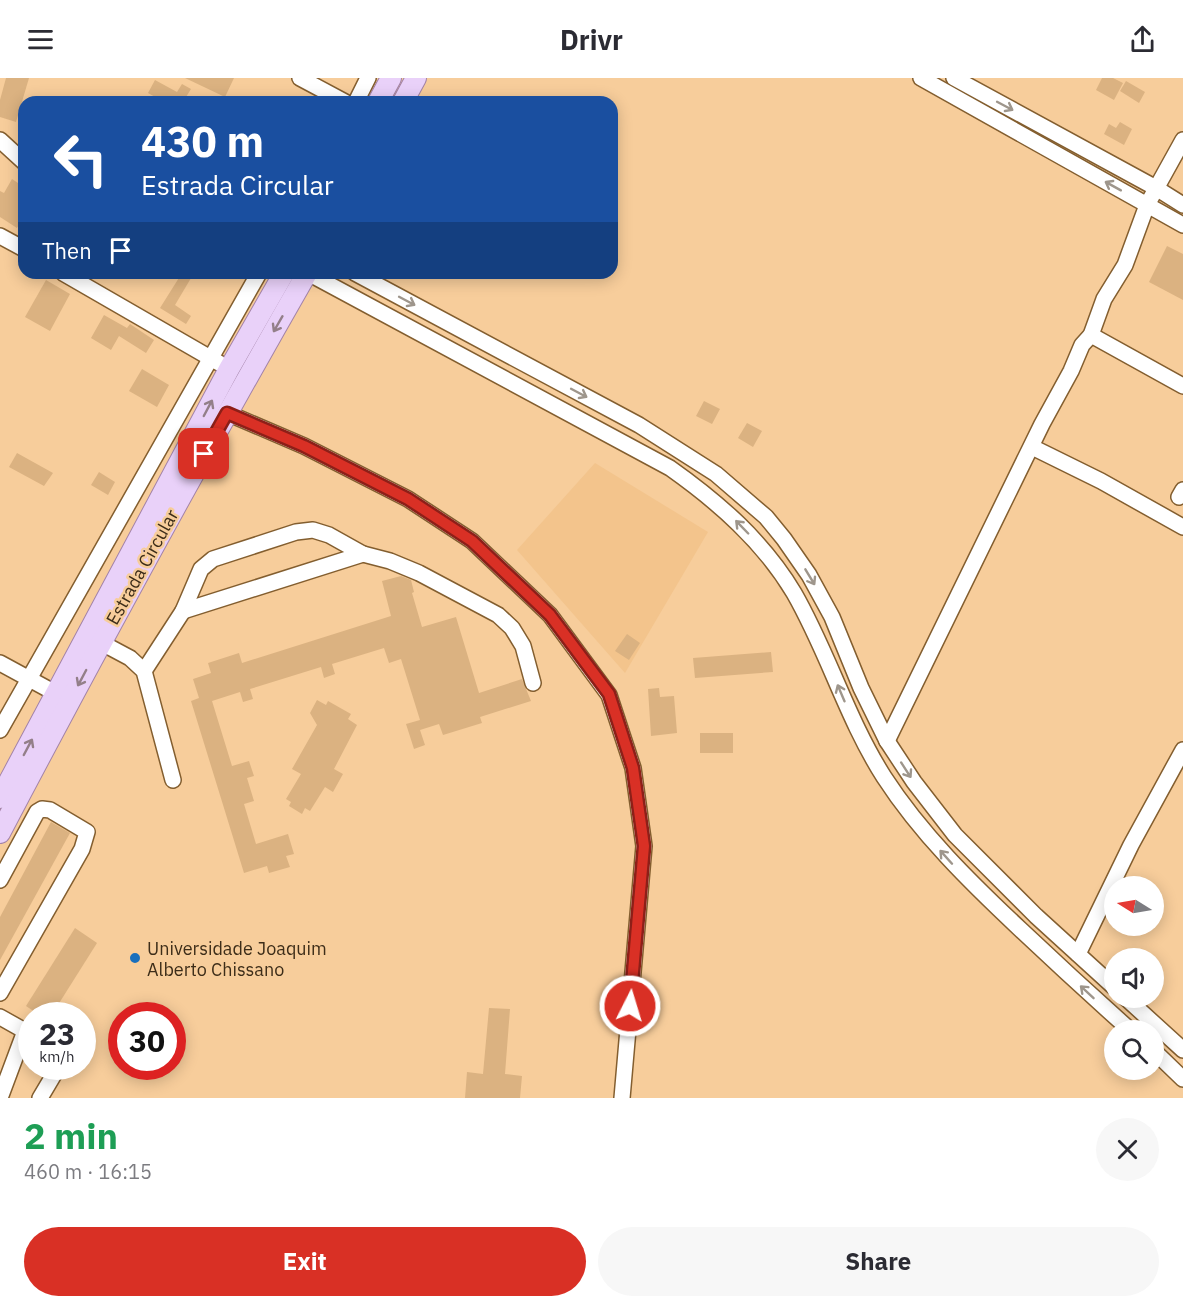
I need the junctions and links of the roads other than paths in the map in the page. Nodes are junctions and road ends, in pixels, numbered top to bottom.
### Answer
1 (300, 78) edge
2 (368, 78) edge
3 (391, 78) edge
4 (416, 78) edge
5 (921, 78) edge
6 (954, 78) edge
7 (334, 96) edge
8 (359, 96) edge
9 (381, 96) edge
10 (406, 96) edge
11 (0, 140) edge
12 (1183, 140) edge
13 (18, 156) edge
14 (1156, 188) junction
15 (1147, 205) junction
16 (1183, 205) edge
17 (1183, 225) edge
18 (0, 236) edge
19 (18, 246) edge
20 (73, 279) edge
21 (256, 279) edge
22 (281, 279) edge
23 (305, 279) edge
24 (319, 279) edge
25 (366, 279) edge
26 (1091, 335) junction
27 (210, 358) junction
28 (229, 369) junction
29 (1183, 386) edge
30 (227, 413) junction
31 (1032, 447) junction
32 (1183, 527) edge
33 (363, 554) junction
34 (183, 611) junction
35 (100, 642) junction
36 (0, 663) edge
37 (144, 670) junction
38 (29, 679) junction
39 (533, 683) dead end
40 (57, 694) junction
41 (0, 730) edge
42 (888, 741) junction
43 (1183, 750) edge
44 (173, 780) dead end
45 (0, 798) edge
46 (0, 833) edge
47 (0, 880) edge
48 (1078, 954) junction
49 (1104, 978) edge
50 (0, 993) edge
51 (1137, 1008) edge
52 (1119, 1020) edge
53 (1, 1021) edge
54 (18, 1029) edge
55 (1183, 1050) edge
56 (18, 1056) edge
57 (1164, 1061) edge
58 (1183, 1079) edge
59 (51, 1080) edge
60 (0, 1098) edge
61 (40, 1098) edge
62 (622, 1098) edge

1 - 7 street
2 - 8 street
3 - 9 main road
4 - 10 main road
15 -> 5 street
6 -> 14 street
11 - 13 street
12 - 14 street
14 - 15 street
14 - 16 street
15 - 17 street
15 - 26 street
18 - 19 street
20 - 27 street
21 - 27 street
22 - 28 main road
23 -> 30 main road, Estrada Circular
52 -> 24 street
25 -> 42 street
26 - 29 street
26 - 31 street
27 - 28 street
27 - 38 street
40 -> 28 main road
30 - 35 main road, Estrada Circular
30 - 62 street
31 - 32 street
31 - 42 street
33 - 34 street
33 - 34 street
33 - 39 street
34 - 37 street
35 - 37 street
35 -> 46 main road, Estrada Circular
36 - 38 street
37 - 44 street
38 - 40 street
38 - 41 street
45 -> 40 main road
42 -> 48 street
43 - 48 street
47 - 50 street
48 - 49 street
51 - 55 street
53 - 54 street
56 - 60 street
57 - 58 street
59 - 61 street

